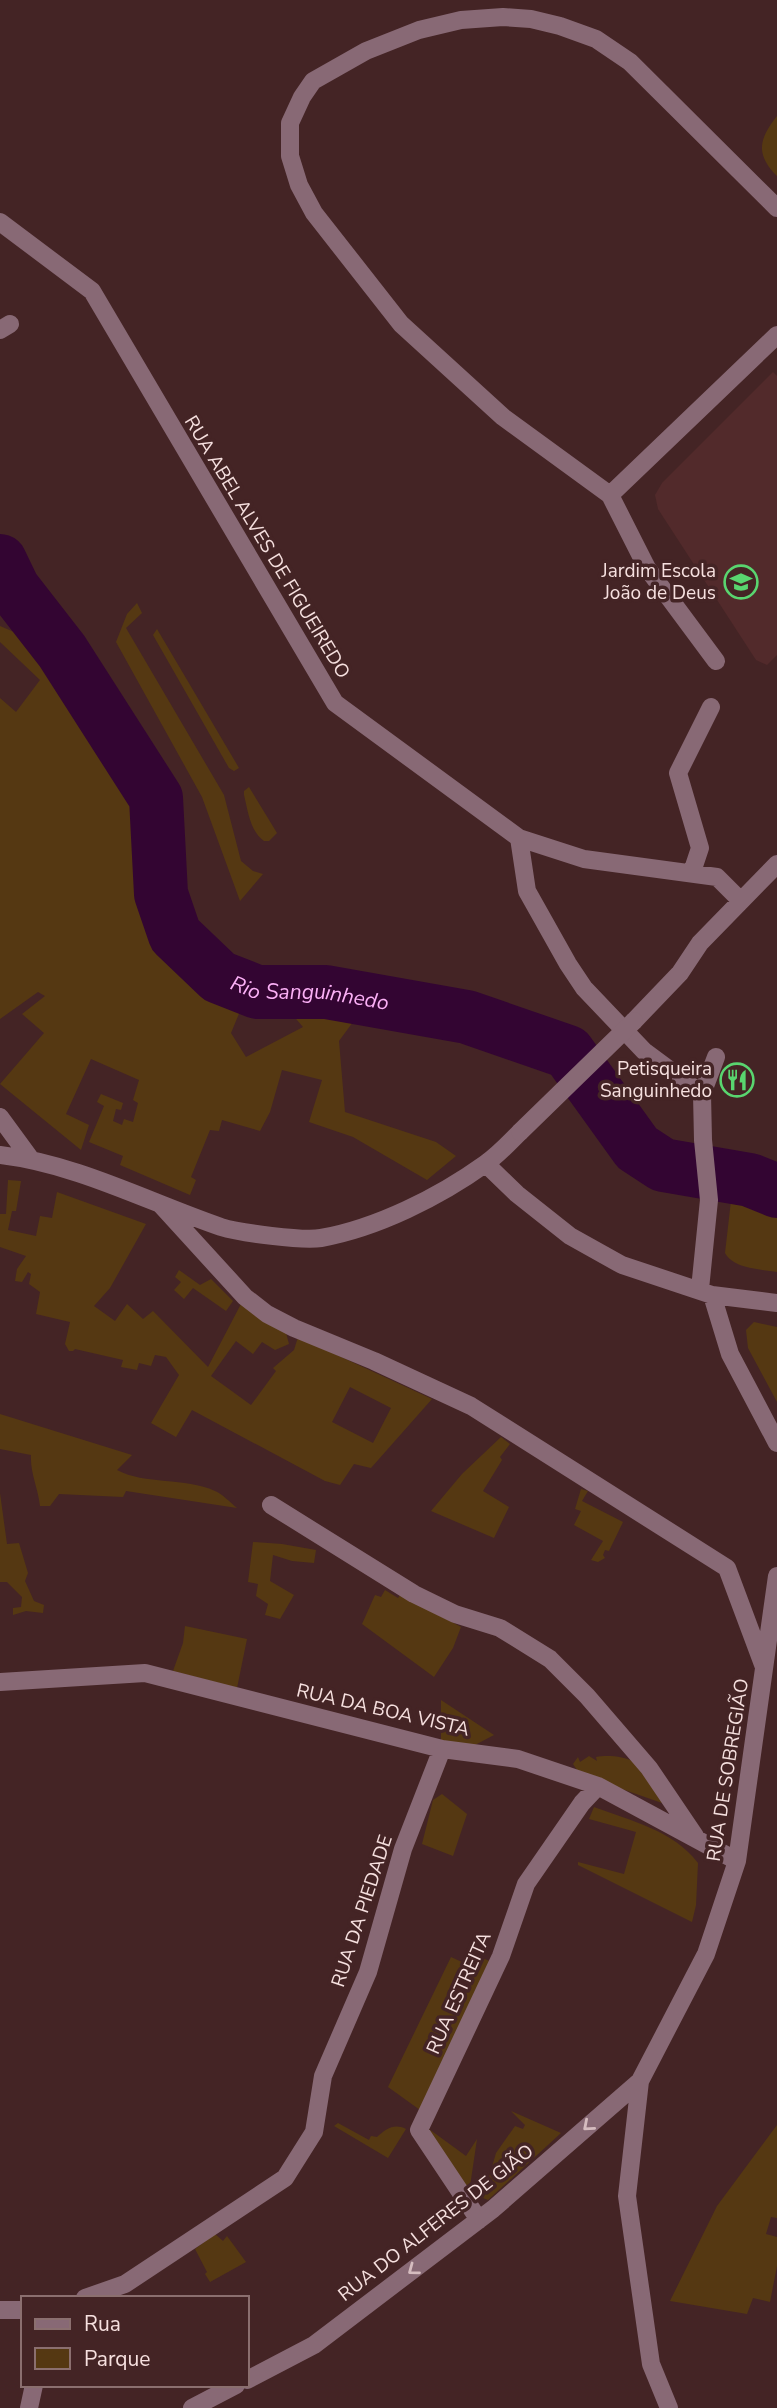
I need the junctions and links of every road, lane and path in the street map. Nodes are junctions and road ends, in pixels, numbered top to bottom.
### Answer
1 (777, 208) edge
2 (0, 222) edge
3 (777, 335) edge
4 (610, 495) junction
5 (716, 661) dead end
6 (711, 707) dead end
7 (519, 838) junction
8 (777, 864) edge
9 (692, 872) junction
10 (741, 901) junction
11 (716, 1057) dead end
12 (702, 1094) junction
13 (0, 1116) edge
14 (0, 1154) edge
15 (30, 1158) junction
16 (486, 1164) junction
17 (161, 1205) junction
18 (706, 1292) junction
19 (777, 1303) edge
20 (777, 1443) edge
21 (271, 1505) dead end
22 (777, 1576) edge
23 (765, 1670) junction
24 (0, 1682) edge
25 (442, 1749) junction
26 (598, 1786) junction
27 (696, 1837) junction
28 (737, 1861) junction
29 (640, 2081) junction
30 (479, 2220) junction
31 (91, 2296) edge
32 (0, 2310) edge
33 (21, 2310) edge
34 (248, 2379) edge
35 (34, 2387) edge
36 (232, 2387) edge
37 (29, 2408) edge
38 (192, 2408) edge
39 (670, 2408) edge

1 - 4 street
2 - 7 street, RUA ABEL ALVES DE FIGUEIREDO
3 - 4 street
4 - 5 street
6 - 9 street
7 - 9 street, RUA ABEL ALVES DE FIGUEIREDO
7 - 12 street
8 - 10 street
9 - 10 street, RUA ABEL ALVES DE FIGUEIREDO
10 - 16 street, bridge
11 - 12 street
12 - 18 street
13 - 15 street
14 - 15 street
15 - 17 street
16 - 17 street
16 - 18 street
17 - 23 street
18 - 19 street
18 - 20 street
21 - 27 street
22 - 23 street, RUA DE SOBREGIÃO
23 - 28 street, RUA DE SOBREGIÃO
24 - 25 street, RUA DA BOA VISTA
25 - 26 street, RUA DA BOA VISTA
25 - 31 street, RUA DA PIEDADE
26 - 27 street, RUA DA BOA VISTA
26 - 30 street, RUA ESTREITA
27 - 28 street, RUA DA BOA VISTA
28 - 29 street, RUA DE SOBREGIÃO
29 -> 30 street, RUA DO ALFERES DE GIÃO
29 - 39 street, RUA DE SOBREGIÃO
30 -> 34 street, RUA DO ALFERES DE GIÃO
32 - 33 street
35 - 37 street
36 - 38 street

